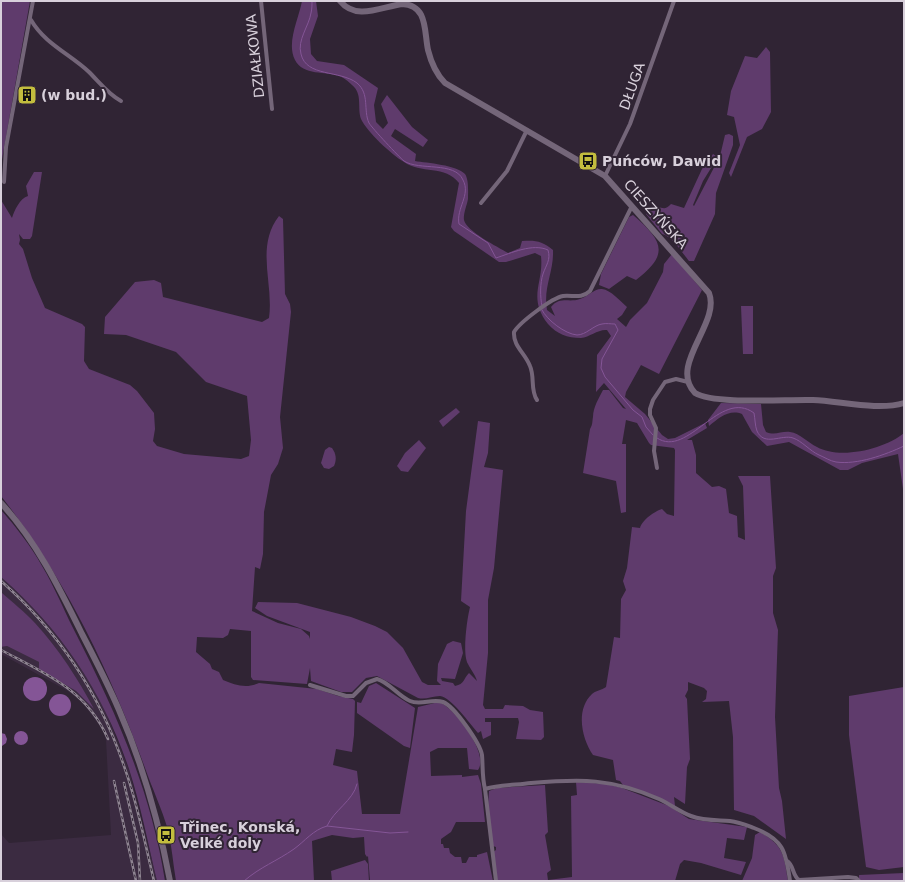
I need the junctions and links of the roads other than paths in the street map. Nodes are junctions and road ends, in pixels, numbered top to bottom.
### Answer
1 (33, 1) edge
2 (261, 1) edge
3 (340, 1) edge
4 (674, 1) edge
5 (30, 20) junction
6 (121, 101) dead end
7 (272, 109) dead end
8 (528, 130) junction
9 (605, 176) junction
10 (4, 182) dead end
11 (481, 203) dead end
12 (632, 206) junction
13 (688, 382) junction
14 (537, 400) dead end
15 (904, 402) edge
16 (657, 468) dead end
17 (1, 503) edge
18 (310, 685) dead end
19 (485, 789) junction
20 (787, 860) junction
21 (170, 881) edge
22 (496, 881) edge
23 (790, 881) edge
24 (859, 881) edge

1 - 5 street
2 - 7 street, DZIAŁKOWA
3 - 8 street, CIESZYŃSKA
4 - 9 street, DŁUGA
5 - 6 street
5 - 10 street
8 - 9 street, CIESZYŃSKA
8 - 11 street
9 - 12 street, CIESZYŃSKA
12 - 13 street, CIESZYŃSKA
12 - 14 street
13 - 15 street
13 - 16 street
17 - 21 street
18 - 19 street
19 - 20 street
19 - 22 street
20 - 23 street
20 - 24 street

